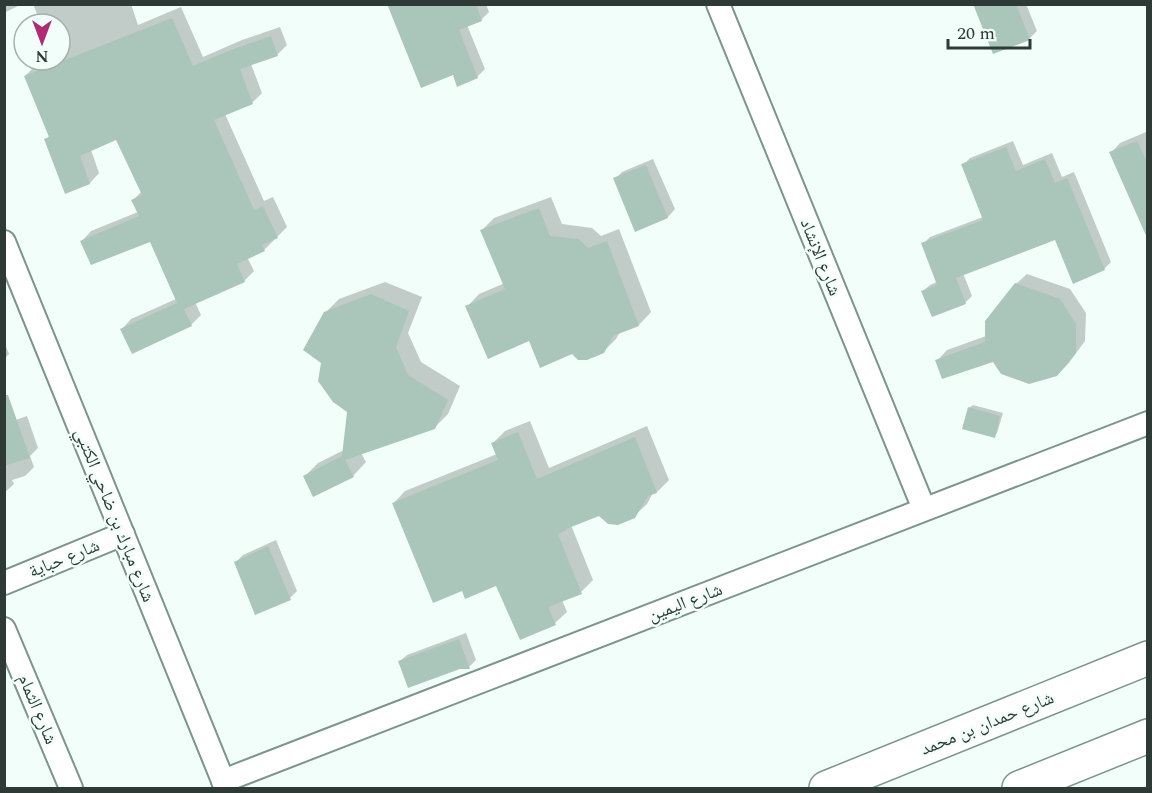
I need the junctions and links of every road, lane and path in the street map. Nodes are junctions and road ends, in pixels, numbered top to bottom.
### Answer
1 (718, 4) edge
2 (4, 242) edge
3 (1148, 423) edge
4 (924, 509) junction
5 (123, 534) junction
6 (4, 583) edge
7 (4, 629) edge
8 (1148, 658) edge
9 (1148, 736) edge
10 (224, 785) edge
11 (71, 789) edge
12 (826, 789) edge
13 (1019, 789) edge

1 - 4 street, شارع الإنشاد
2 - 5 street, شارع مبارك بن ضاحي الكتبي
3 - 4 street, شارع اليمين
4 - 10 street, شارع اليمين
5 - 6 street, شارع حباية
5 - 10 street, شارع مبارك بن ضاحي الكتبي
7 - 11 street, شارع الثمام
8 - 12 main road, شارع حمدان بن محمد
9 - 13 main road

